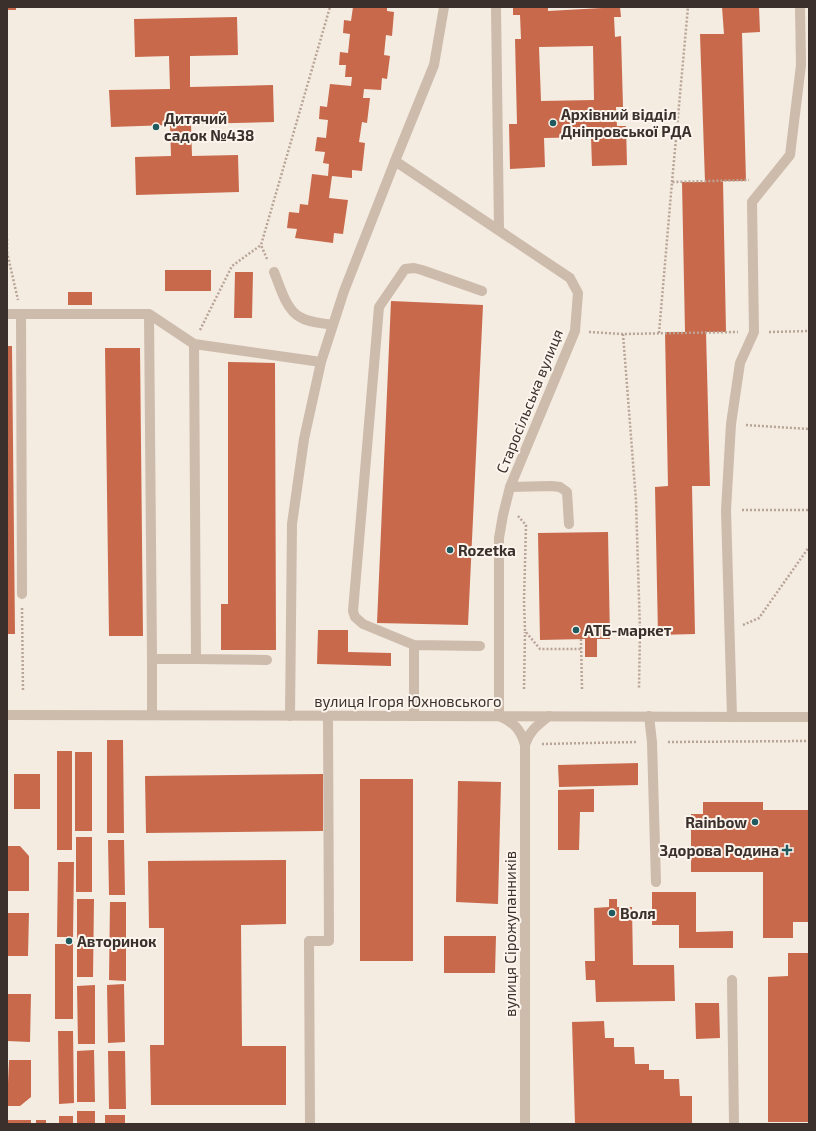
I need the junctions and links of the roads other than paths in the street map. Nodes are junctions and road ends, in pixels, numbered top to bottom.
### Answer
1 (444, 7) edge
2 (496, 7) edge
3 (800, 7) edge
4 (395, 161) junction
5 (499, 230) junction
6 (274, 272) road end
7 (482, 291) dead end
8 (7, 314) edge
9 (21, 314) junction
10 (149, 314) junction
11 (333, 325) junction
12 (194, 344) junction
13 (321, 362) junction
14 (510, 487) junction
15 (569, 524) dead end
16 (22, 594) road end
17 (414, 645) junction
18 (480, 646) dead end
19 (152, 659) junction
20 (196, 659) junction
21 (267, 660) dead end
22 (7, 715) edge
23 (152, 715) junction
24 (290, 716) junction
25 (328, 716) junction
26 (414, 716) junction
27 (499, 716) junction
28 (549, 716) junction
29 (649, 716) junction
30 (732, 716) junction
31 (809, 717) edge
32 (525, 745) junction
33 (656, 882) dead end
34 (732, 980) dead end
35 (310, 1124) edge
36 (525, 1124) edge
37 (734, 1124) edge

1 - 4 street
2 - 5 street
3 - 30 street
4 - 5 street, Старосільська вулиця
4 - 11 street
5 - 14 street, Старосільська вулиця
6 - 11 street
7 - 17 street
8 - 9 street
9 - 10 street
9 - 16 street
10 - 12 street
10 - 19 street
11 - 13 street
12 - 13 street
12 - 20 street
13 - 24 street
14 - 15 street
14 - 27 street, Старосільська вулиця
17 - 18 street
17 - 26 street
19 - 20 street
19 - 23 street
20 - 21 street
22 - 23 street, вулиця Ігоря Юхновського
23 - 24 street, вулиця Ігоря Юхновського
24 - 25 street, вулиця Ігоря Юхновського
25 - 26 street, вулиця Ігоря Юхновського
25 - 35 street
26 - 27 street, вулиця Ігоря Юхновського
27 - 28 street, вулиця Ігоря Юхновського
27 - 32 street, вулиця Сірожупанників
28 - 29 street, вулиця Ігоря Юхновського
28 - 32 street, вулиця Сірожупанників
29 - 30 street, вулиця Ігоря Юхновського
29 - 33 street
30 - 31 street, вулиця Ігоря Юхновського
32 - 36 street, вулиця Сірожупанників
34 - 37 street

